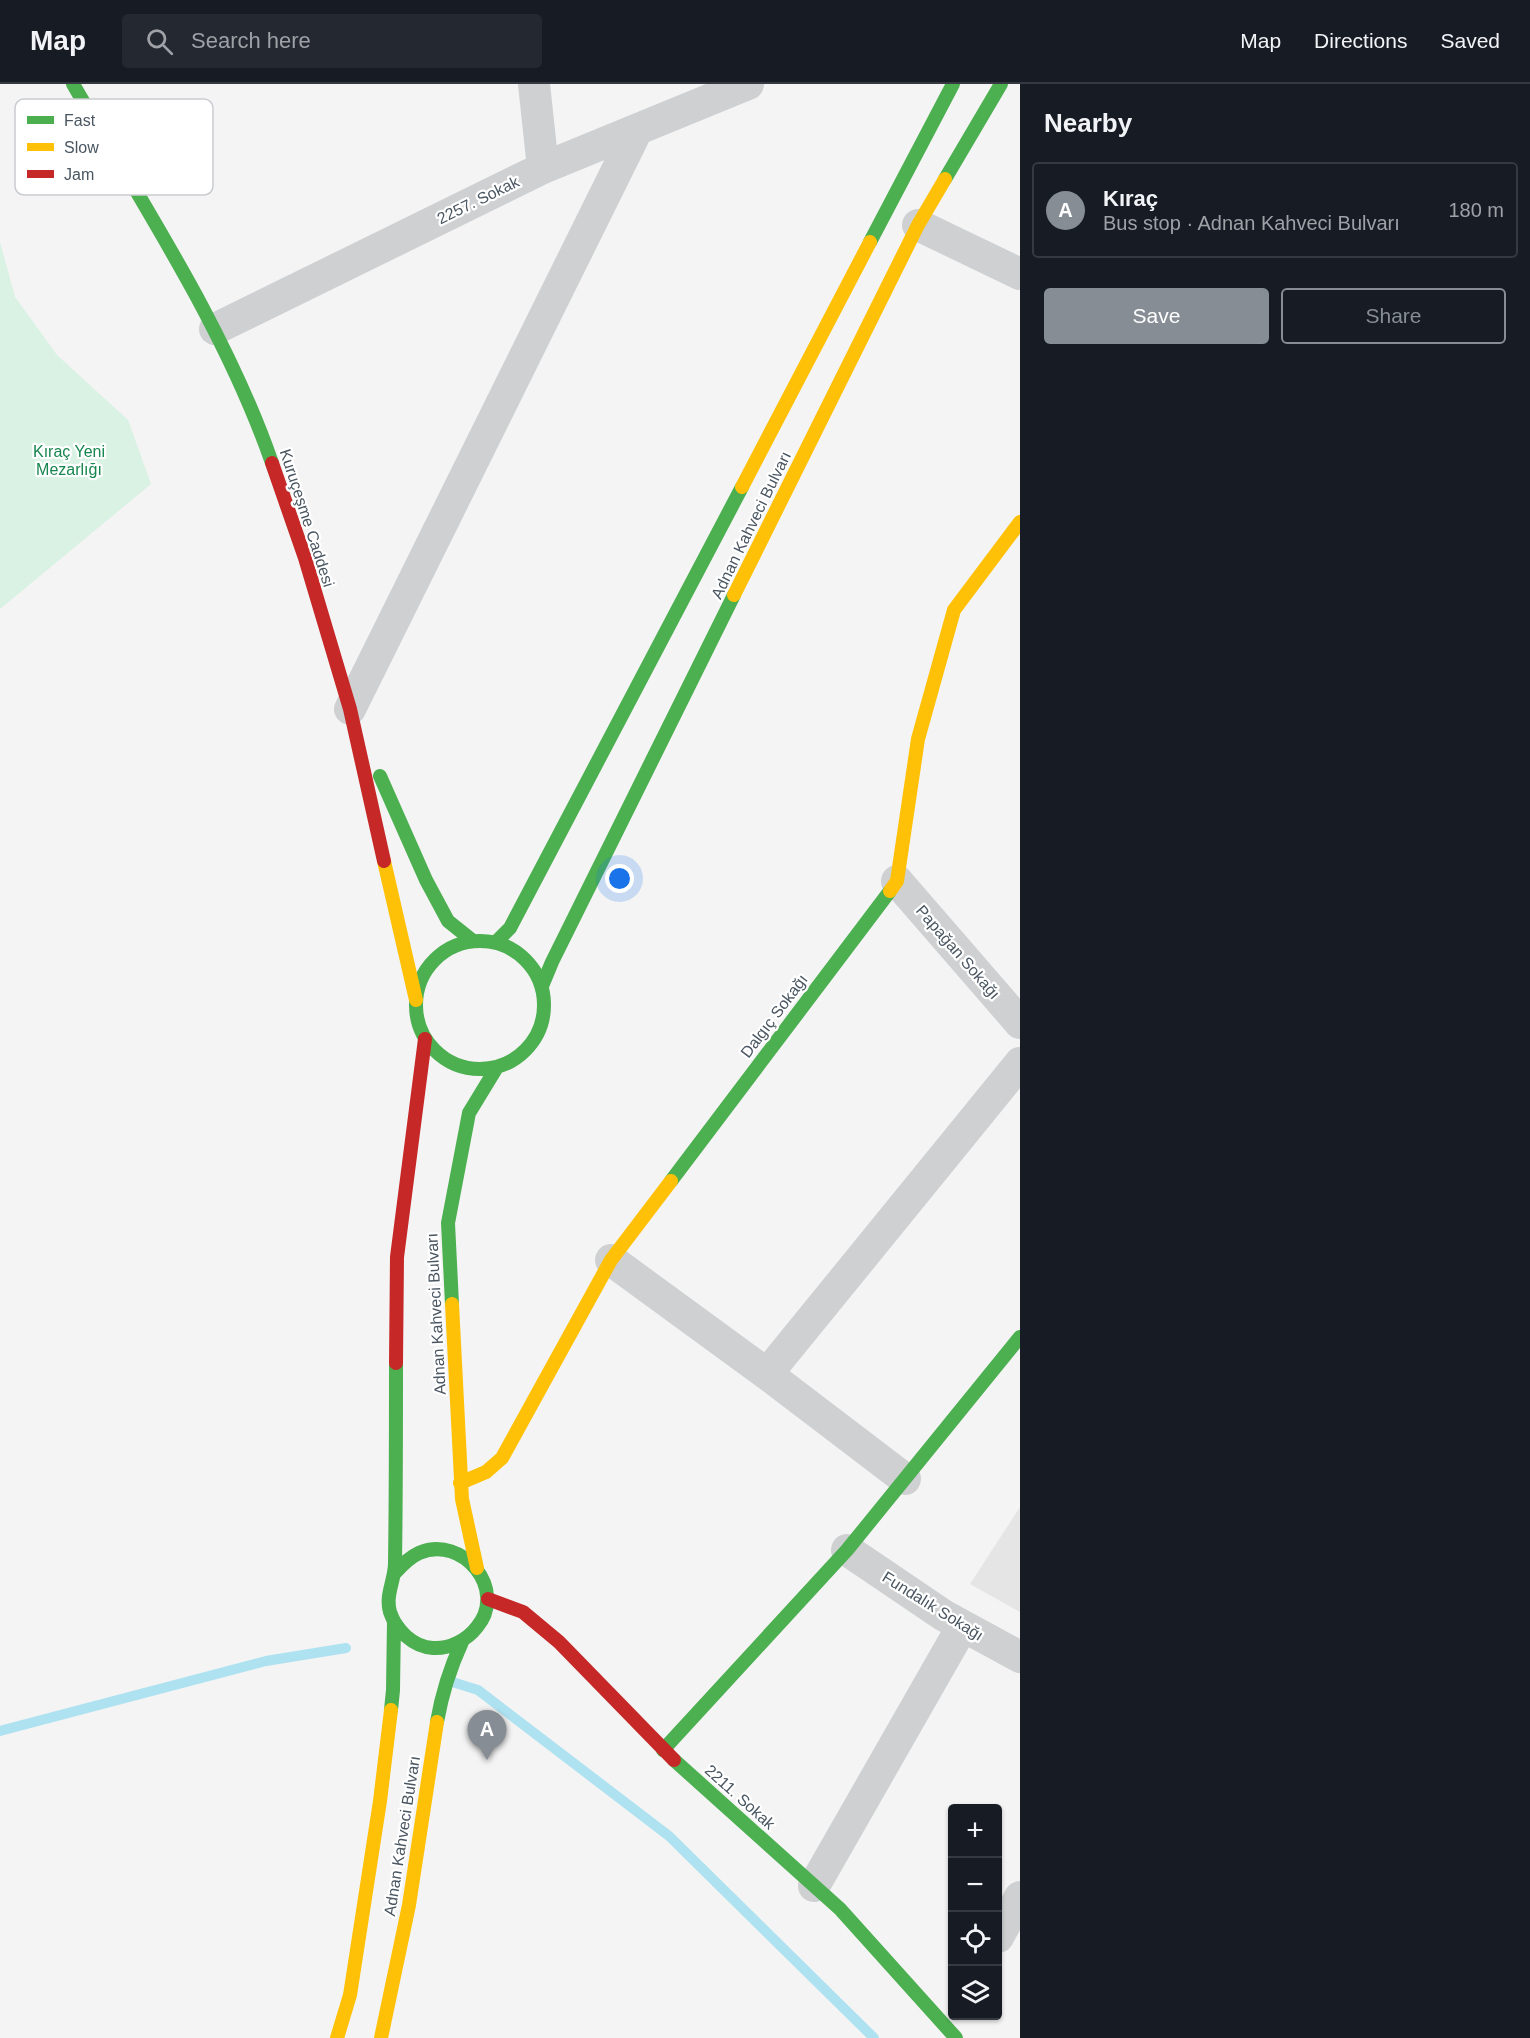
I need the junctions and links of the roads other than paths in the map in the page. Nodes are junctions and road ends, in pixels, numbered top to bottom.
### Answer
1 (73, 84) edge
2 (534, 84) edge
3 (952, 84) edge
4 (1001, 84) edge
5 (732, 88) edge
6 (82, 99) edge
7 (637, 130) junction
8 (543, 168) junction
9 (138, 195) edge
10 (918, 225) junction
11 (1020, 274) edge
12 (215, 328) junction
13 (1020, 522) edge
14 (350, 709) junction
15 (897, 881) junction
16 (473, 941) junction
17 (496, 942) junction
18 (542, 986) junction
19 (416, 1000) junction
20 (1020, 1023) edge
21 (425, 1039) junction
22 (1020, 1063) edge
23 (497, 1067) junction
24 (611, 1260) junction
25 (1020, 1337) edge
26 (767, 1374) junction
27 (905, 1479) junction
28 (460, 1483) junction
29 (847, 1550) junction
30 (477, 1568) junction
31 (395, 1573) junction
32 (488, 1599) junction
33 (394, 1622) junction
34 (962, 1626) junction
35 (462, 1642) junction
36 (1020, 1657) edge
37 (663, 1750) junction
38 (814, 1886) junction
39 (1020, 1897) edge
40 (1002, 1930) edge
41 (952, 2027) edge
42 (338, 2038) edge
43 (381, 2038) edge

1 - 6 main road, Kuruçeşme Caddesi
2 - 8 street
3 - 17 main road
4 - 10 main road, Adnan Kahveci Bulvarı
5 - 7 street, 2257. Sokak
7 - 8 street, 2257. Sokak
7 - 14 street
8 - 12 street, 2257. Sokak
9 - 12 main road, Kuruçeşme Caddesi
10 - 11 street
10 - 18 main road, Adnan Kahveci Bulvarı
12 - 14 main road, Kuruçeşme Caddesi
13 - 15 main road, Dalgıç Sokağı
14 - 16 main road
14 - 19 main road, Kuruçeşme Caddesi
15 - 20 street, Papağan Sokağı
15 - 24 main road, Dalgıç Sokağı
16 - 17 main road
16 - 19 main road
17 - 18 main road
18 - 23 main road
19 - 21 main road
21 - 23 main road
21 - 31 main road
22 - 26 street
23 - 28 main road, Adnan Kahveci Bulvarı
24 - 26 street
24 - 28 main road, Dalgıç Sokağı
25 - 27 main road
26 - 27 street
27 - 29 main road
28 - 30 main road, Adnan Kahveci Bulvarı
29 - 34 street, Fundalık Sokağı
29 - 37 main road
30 - 31 main road
30 - 32 main road
31 - 33 main road
32 - 35 main road
32 - 37 main road, 2211. Sokak
33 - 35 main road
33 - 42 main road
34 - 36 street, Fundalık Sokağı
34 - 38 street
35 - 43 main road, Adnan Kahveci Bulvarı
37 - 38 main road, 2211. Sokak
38 - 41 main road, 2211. Sokak
39 - 40 street

